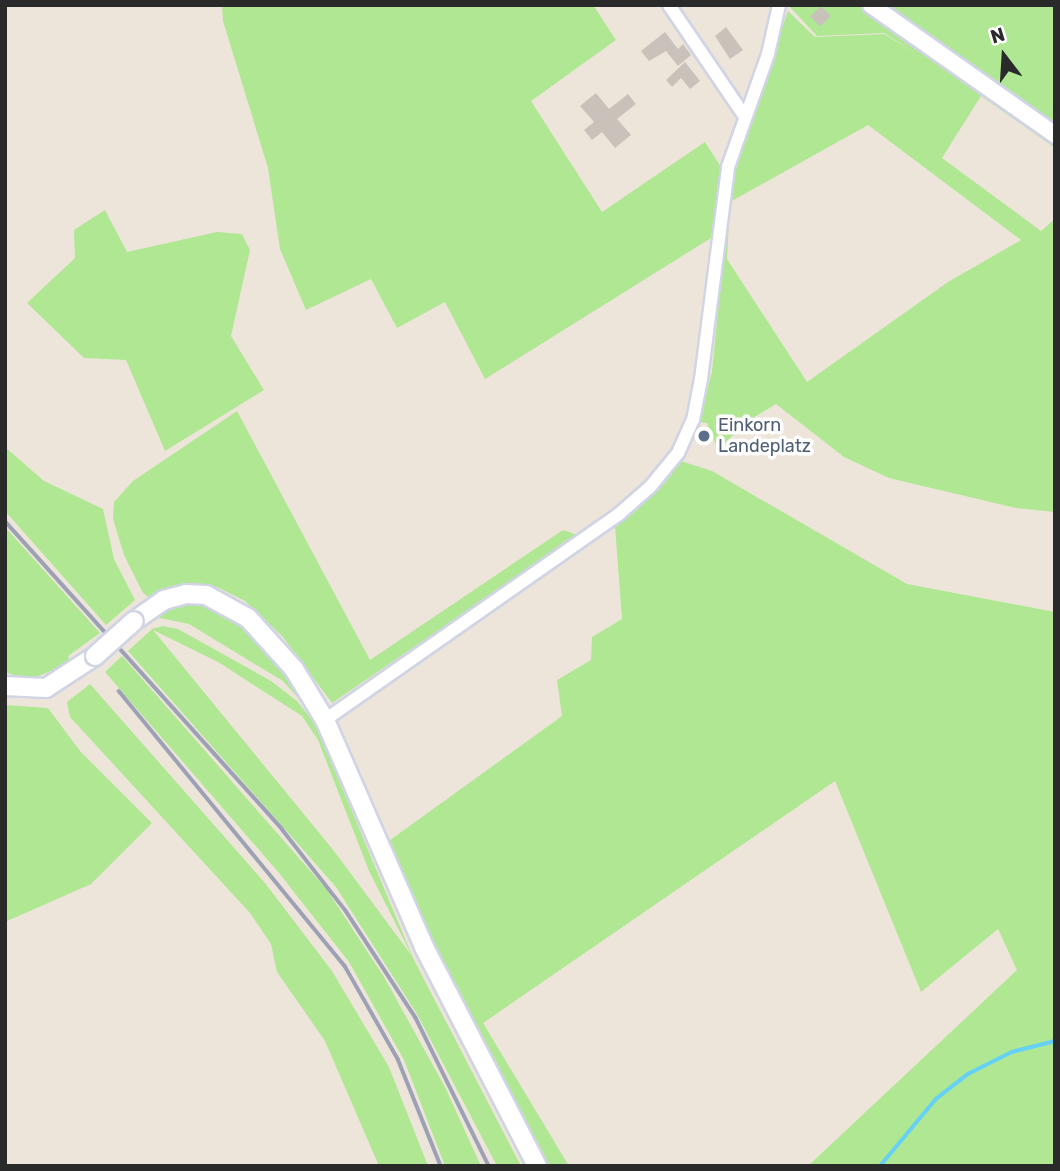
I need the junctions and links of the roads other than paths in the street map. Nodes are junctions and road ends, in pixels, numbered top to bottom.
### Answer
1 (669, 5) edge
2 (779, 5) edge
3 (871, 5) edge
4 (743, 114) junction
5 (1055, 135) edge
6 (5, 686) edge
7 (325, 720) junction
8 (537, 1166) edge

1 - 4 street
2 - 4 street
3 - 5 street
4 - 7 street
6 - 7 main road, bridge
7 - 8 main road

